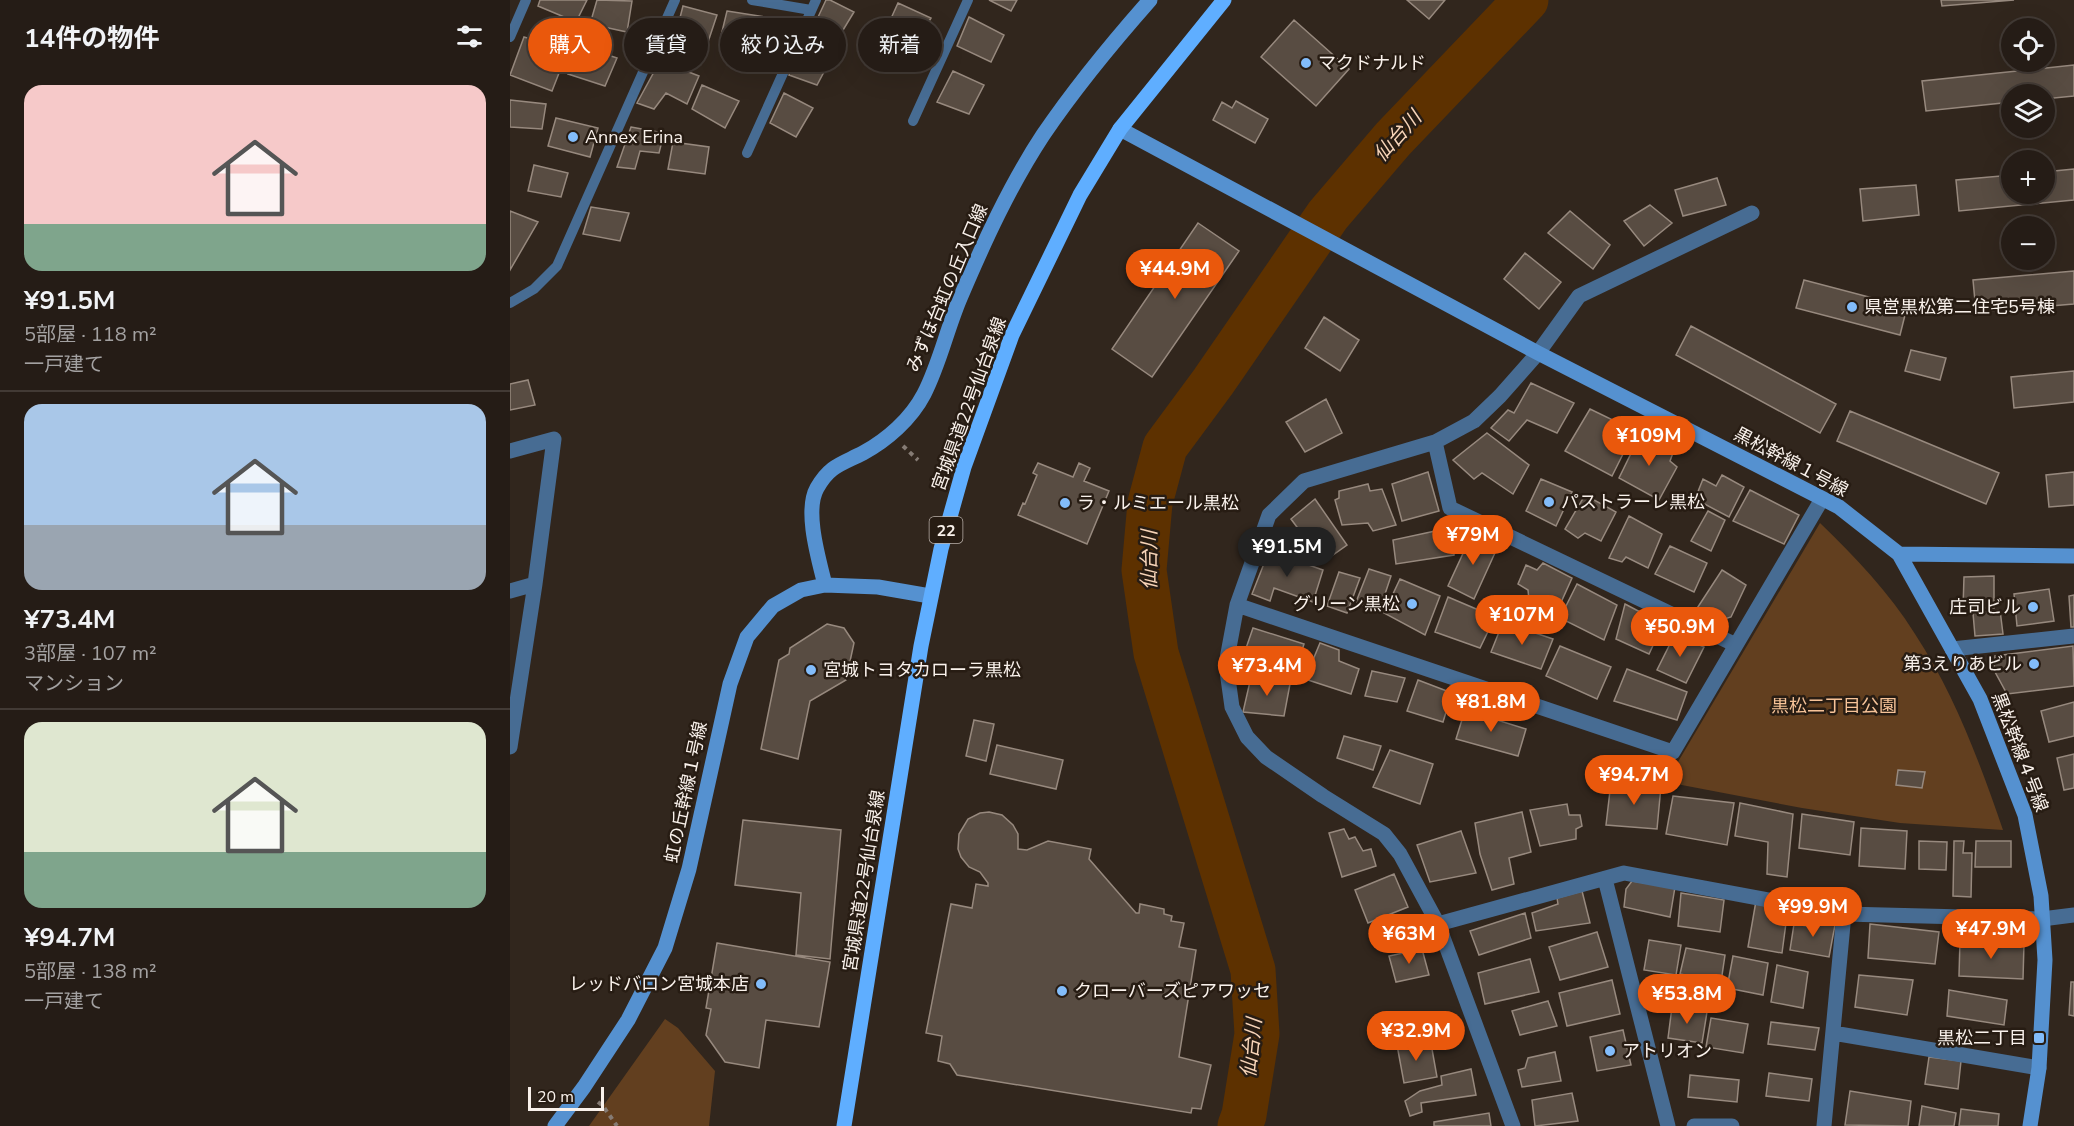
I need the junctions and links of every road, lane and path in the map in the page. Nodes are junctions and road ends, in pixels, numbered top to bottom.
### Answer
1 (526, 0) edge
2 (675, 0) edge
3 (752, 0) edge
4 (968, 0) edge
5 (1150, 0) edge
6 (1224, 0) edge
7 (814, 5) edge
8 (510, 37) edge
9 (913, 122) dead end
10 (1120, 129) junction
11 (747, 153) dead end
12 (1752, 213) dead end
13 (510, 303) edge
14 (1538, 353) junction
15 (1435, 442) junction
16 (901, 444) dead end
17 (510, 451) edge
18 (918, 460) dead end
19 (1822, 499) junction
20 (1899, 554) junction
21 (2074, 556) edge
22 (535, 584) junction
23 (825, 585) junction
24 (510, 591) edge
25 (930, 596) junction
26 (1236, 605) junction
27 (2074, 636) edge
28 (1736, 645) junction
29 (1952, 649) junction
30 (511, 739) edge
31 (1605, 879) junction
32 (1844, 914) junction
33 (2074, 915) edge
34 (2042, 919) junction
35 (1438, 924) junction
36 (1833, 1033) junction
37 (2040, 1068) junction
38 (597, 1102) dead end
39 (555, 1126) edge
40 (617, 1126) edge
41 (844, 1126) edge
42 (1513, 1126) edge
43 (1668, 1126) edge
44 (1694, 1126) edge
45 (1732, 1126) edge
46 (1824, 1126) edge
47 (2030, 1126) edge

1 - 8 lane
2 - 13 lane
3 - 7 lane
4 - 9 lane
5 - 23 street, みずほ台虹の丘入口線
6 - 10 main road, 宮城県道22号仙台泉線 / 22
7 - 11 lane
10 - 14 street, 黒松幹線１号線
10 - 25 main road, 宮城県道22号仙台泉線 / 22
12 - 14 street
14 - 15 street
14 - 19 street, 黒松幹線１号線
15 - 26 street
15 - 28 street
16 - 18 path
17 - 22 street
19 - 20 street, 黒松幹線１号線
19 - 28 street
20 - 21 street
20 - 29 street, 黒松幹線４号線
22 - 24 street
22 - 30 street
23 - 25 street, 虹の丘幹線１号線
23 - 39 street, 虹の丘幹線１号線
25 - 41 main road, 宮城県道22号仙台泉線 / 22
26 - 28 street
26 - 35 street
27 - 29 street
29 - 34 street, 黒松幹線４号線
31 - 32 street
31 - 35 street
31 - 43 street
32 - 34 street
32 - 36 street
33 - 34 street
34 - 37 street, 黒松幹線４号線
35 - 42 street
36 - 37 street
36 - 46 street
37 - 47 street, 黒松幹線４号線
38 - 40 path
44 - 45 street

